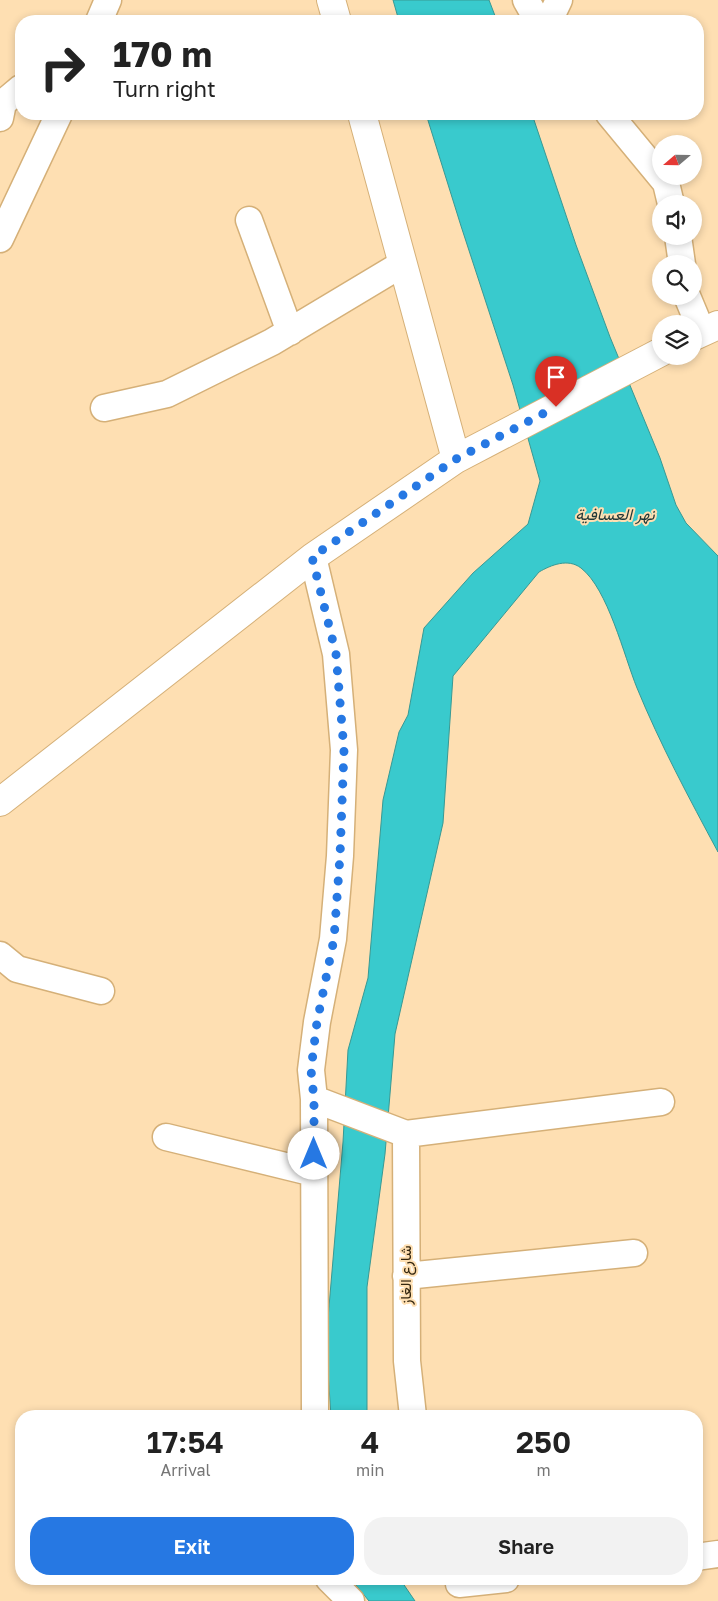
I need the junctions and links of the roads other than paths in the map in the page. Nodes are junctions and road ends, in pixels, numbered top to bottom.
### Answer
1 (108, 0) edge
2 (331, 0) edge
3 (526, 0) edge
4 (559, 0) edge
5 (102, 15) edge
6 (335, 15) edge
7 (535, 15) edge
8 (552, 15) edge
9 (15, 93) edge
10 (0, 118) edge
11 (56, 120) edge
12 (364, 120) edge
13 (614, 120) edge
14 (669, 195) edge
15 (249, 220) dead end
16 (0, 239) edge
17 (402, 264) junction
18 (691, 305) edge
19 (704, 331) edge
20 (290, 332) junction
21 (652, 358) edge
22 (104, 408) dead end
23 (456, 459) junction
24 (312, 557) junction
25 (0, 802) edge
26 (0, 955) edge
27 (101, 992) dead end
28 (314, 1099) junction
29 (661, 1102) dead end
30 (406, 1134) junction
31 (166, 1137) dead end
32 (314, 1173) junction
33 (634, 1253) dead end
34 (406, 1276) junction
35 (315, 1410) edge
36 (412, 1410) edge
37 (718, 1554) edge
38 (703, 1556) edge
39 (335, 1585) edge
40 (475, 1585) edge
41 (459, 1588) edge
42 (350, 1601) edge

1 - 5 street
2 - 6 street
3 - 7 street
4 - 8 street
9 - 10 street
11 - 16 street
12 - 17 street
13 - 14 street
15 - 20 street
17 - 20 street
17 - 23 street
18 - 19 street
20 - 22 street
21 - 23 street
23 - 24 street
24 - 25 street
24 - 28 street
26 - 27 street
28 - 30 street
28 - 32 street
29 - 30 street
30 - 34 street, شارع الغاز
31 - 32 street
32 - 35 street
33 - 34 street
34 - 36 street, شارع الغاز
37 - 38 street
39 - 42 street
40 - 41 street

